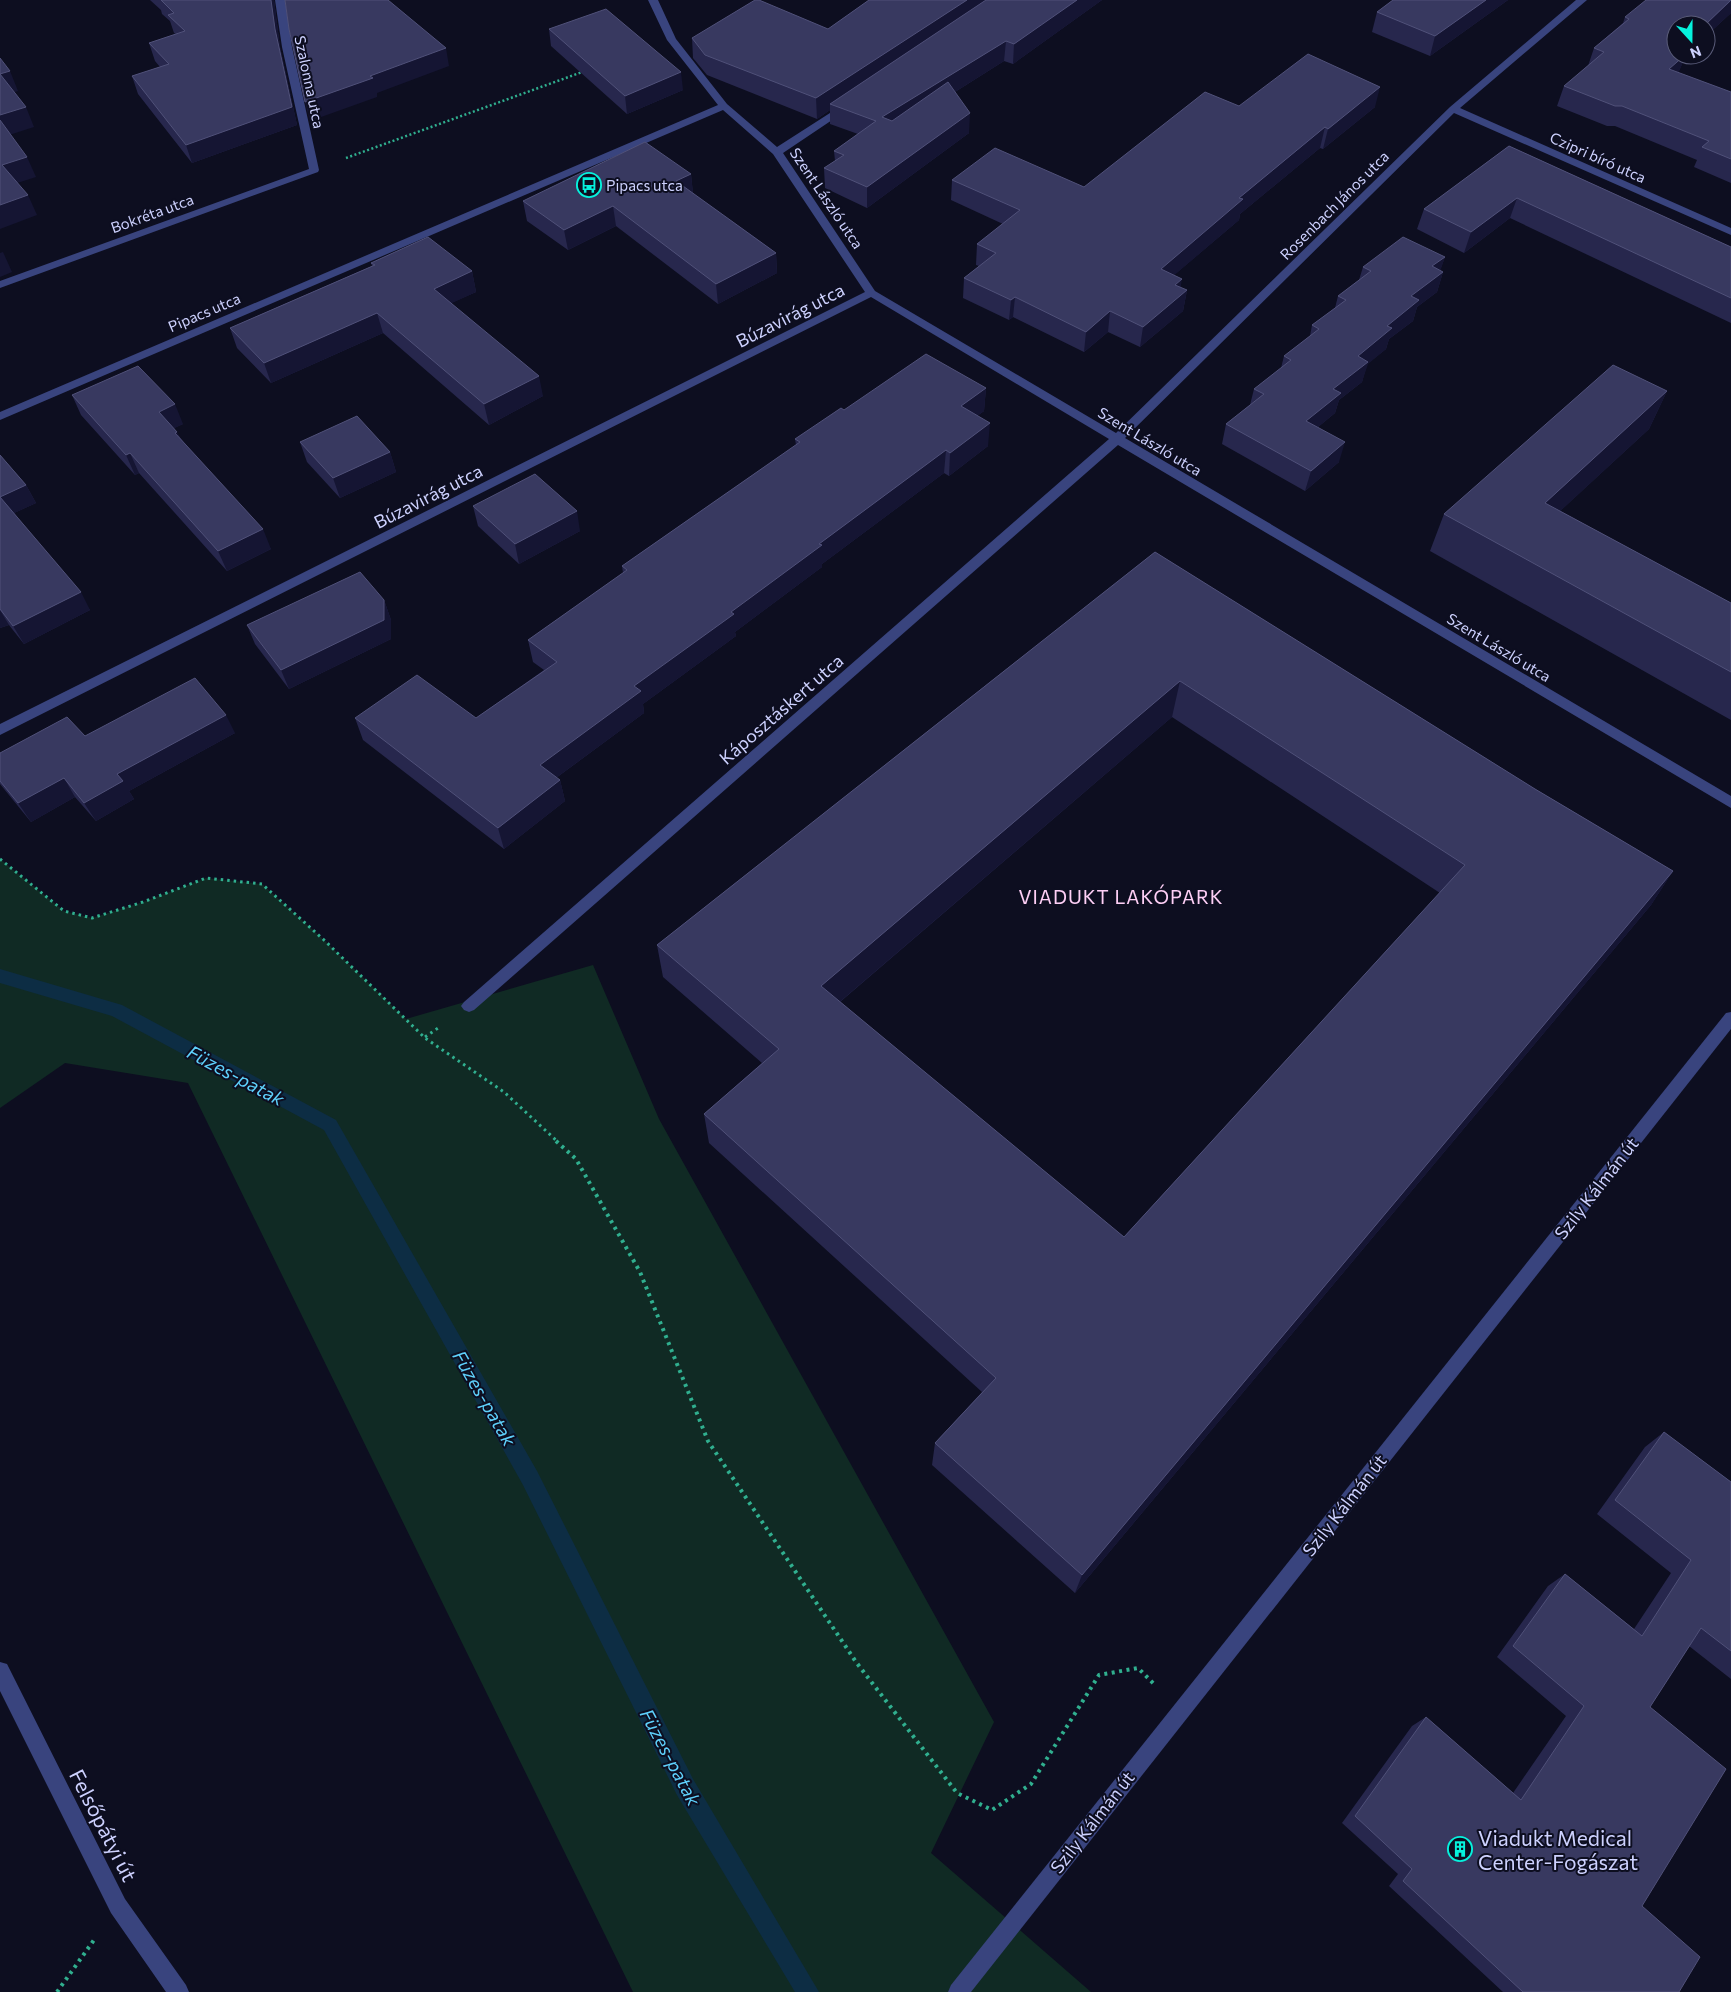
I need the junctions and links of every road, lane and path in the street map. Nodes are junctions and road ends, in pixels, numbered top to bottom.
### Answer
1 (280, 0) edge
2 (653, 0) edge
3 (1582, 0) edge
4 (590, 70) edge
5 (859, 98) edge
6 (724, 106) junction
7 (1453, 109) junction
8 (777, 152) junction
9 (314, 170) junction
10 (1731, 232) edge
11 (0, 285) edge
12 (871, 293) junction
13 (0, 416) edge
14 (1116, 440) junction
15 (0, 730) edge
16 (1731, 803) edge
17 (0, 859) edge
18 (470, 1006) dead end
19 (1731, 1018) edge
20 (0, 1671) edge
21 (1181, 1710) junction
22 (118, 1906) junction
23 (57, 1992) edge
24 (179, 1992) edge
25 (958, 1992) edge

1 - 9 street, Szalonna utca
2 - 6 street, Szent László utca
3 - 7 street, Rosenbach János utca
4 - 9 path
5 - 8 street
6 - 8 street, Szent László utca
6 - 13 street, Pipacs utca
7 - 10 street, Czipri bíró utca
7 - 14 street, Rosenbach János utca
8 - 12 street, Szent László utca
9 - 11 street, Bokréta utca
12 - 14 street, Szent László utca
12 - 15 street, Búzavirág utca
14 - 16 street, Szent László utca
14 - 18 street, Káposztáskert utca
17 - 21 path
19 - 21 street, Szily Kálmán út
20 - 22 street, Felsőpátyi út
21 - 25 street, Szily Kálmán út
22 - 23 path
22 - 24 street, Felsőpátyi út

